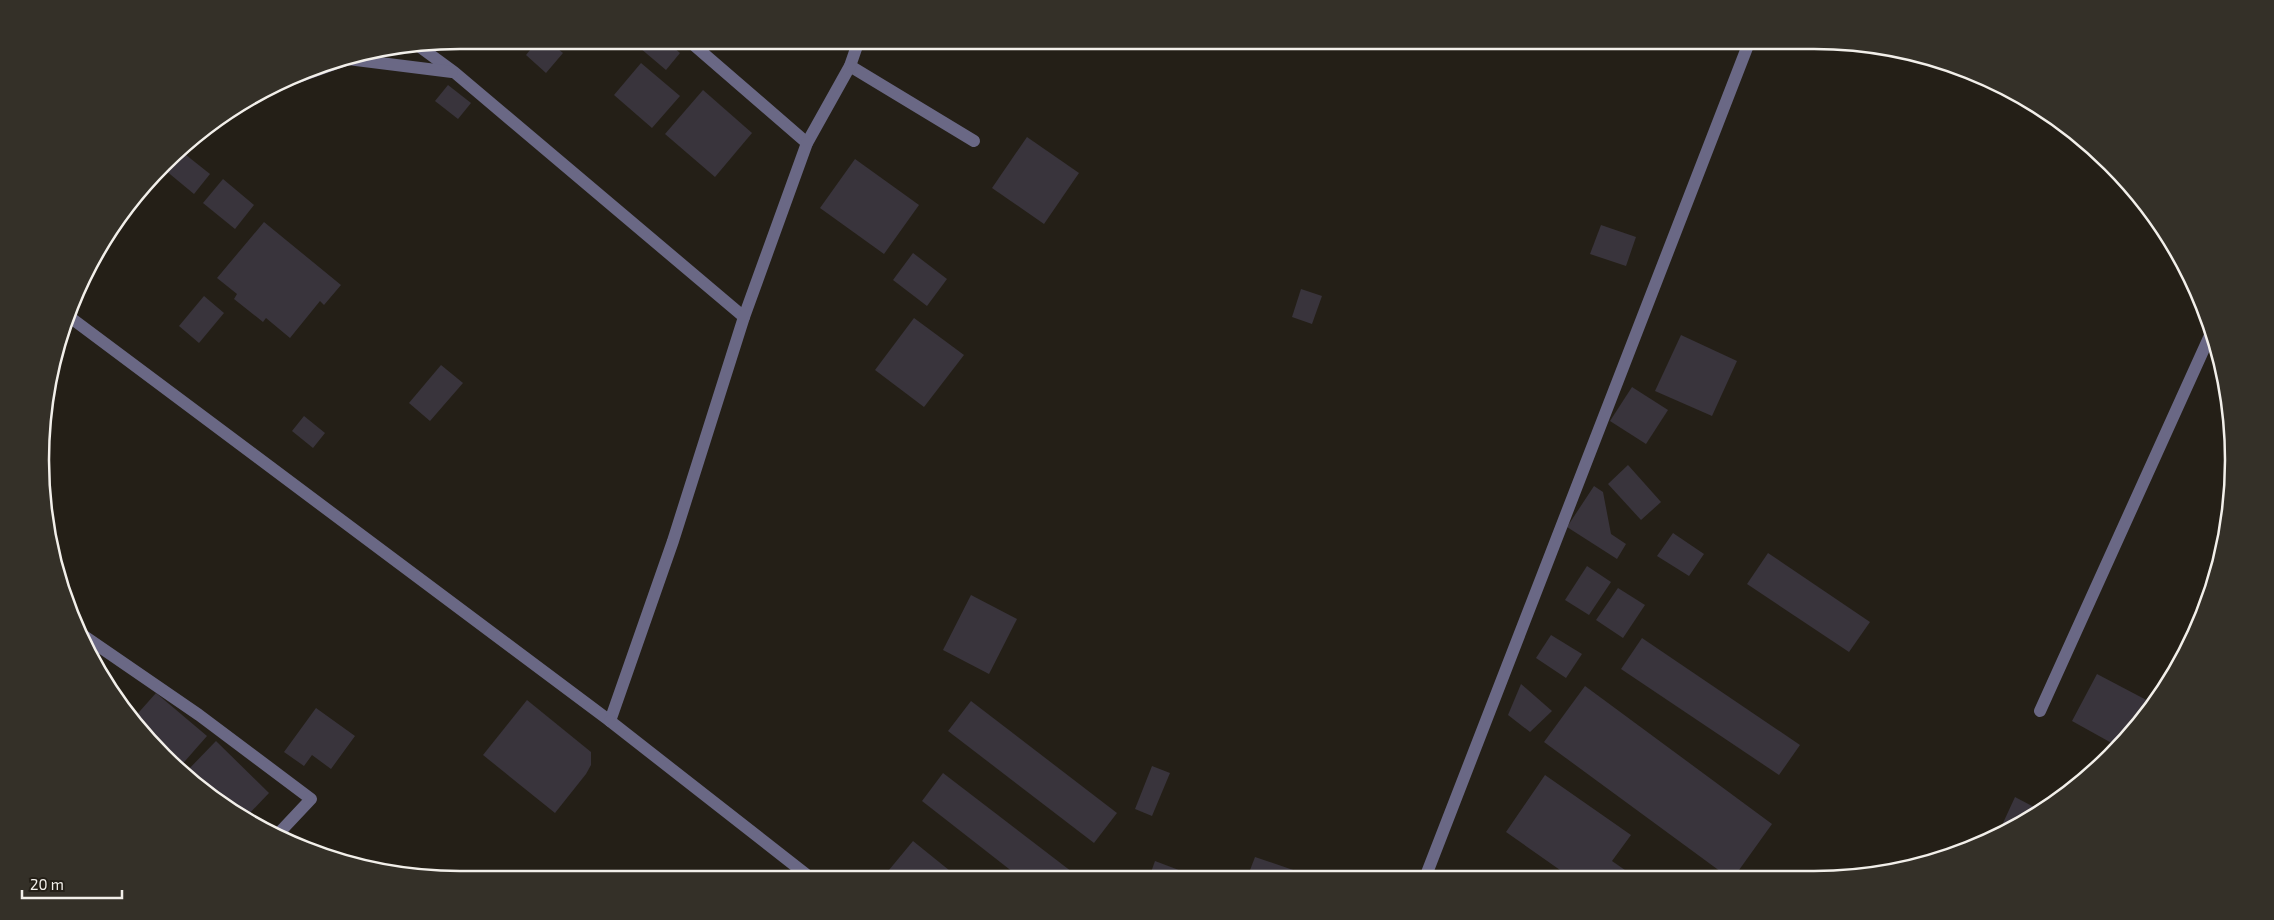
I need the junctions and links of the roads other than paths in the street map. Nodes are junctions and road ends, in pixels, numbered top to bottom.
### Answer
1 (698, 49) edge
2 (856, 49) edge
3 (1747, 49) edge
4 (425, 51) edge
5 (363, 61) edge
6 (850, 66) junction
7 (454, 72) junction
8 (974, 141) dead end
9 (807, 142) junction
10 (744, 317) junction
11 (74, 320) edge
12 (2207, 342) edge
13 (90, 640) edge
14 (2040, 711) dead end
15 (610, 720) junction
16 (281, 830) edge
17 (802, 871) edge
18 (1428, 871) edge

1 - 9 lane
2 - 6 lane
3 - 18 lane
4 - 7 lane
5 - 7 lane
6 - 8 lane
6 - 9 lane
7 - 10 lane
9 - 10 lane
10 - 15 lane
11 - 15 lane
12 - 14 lane
13 - 16 lane
15 - 17 lane

